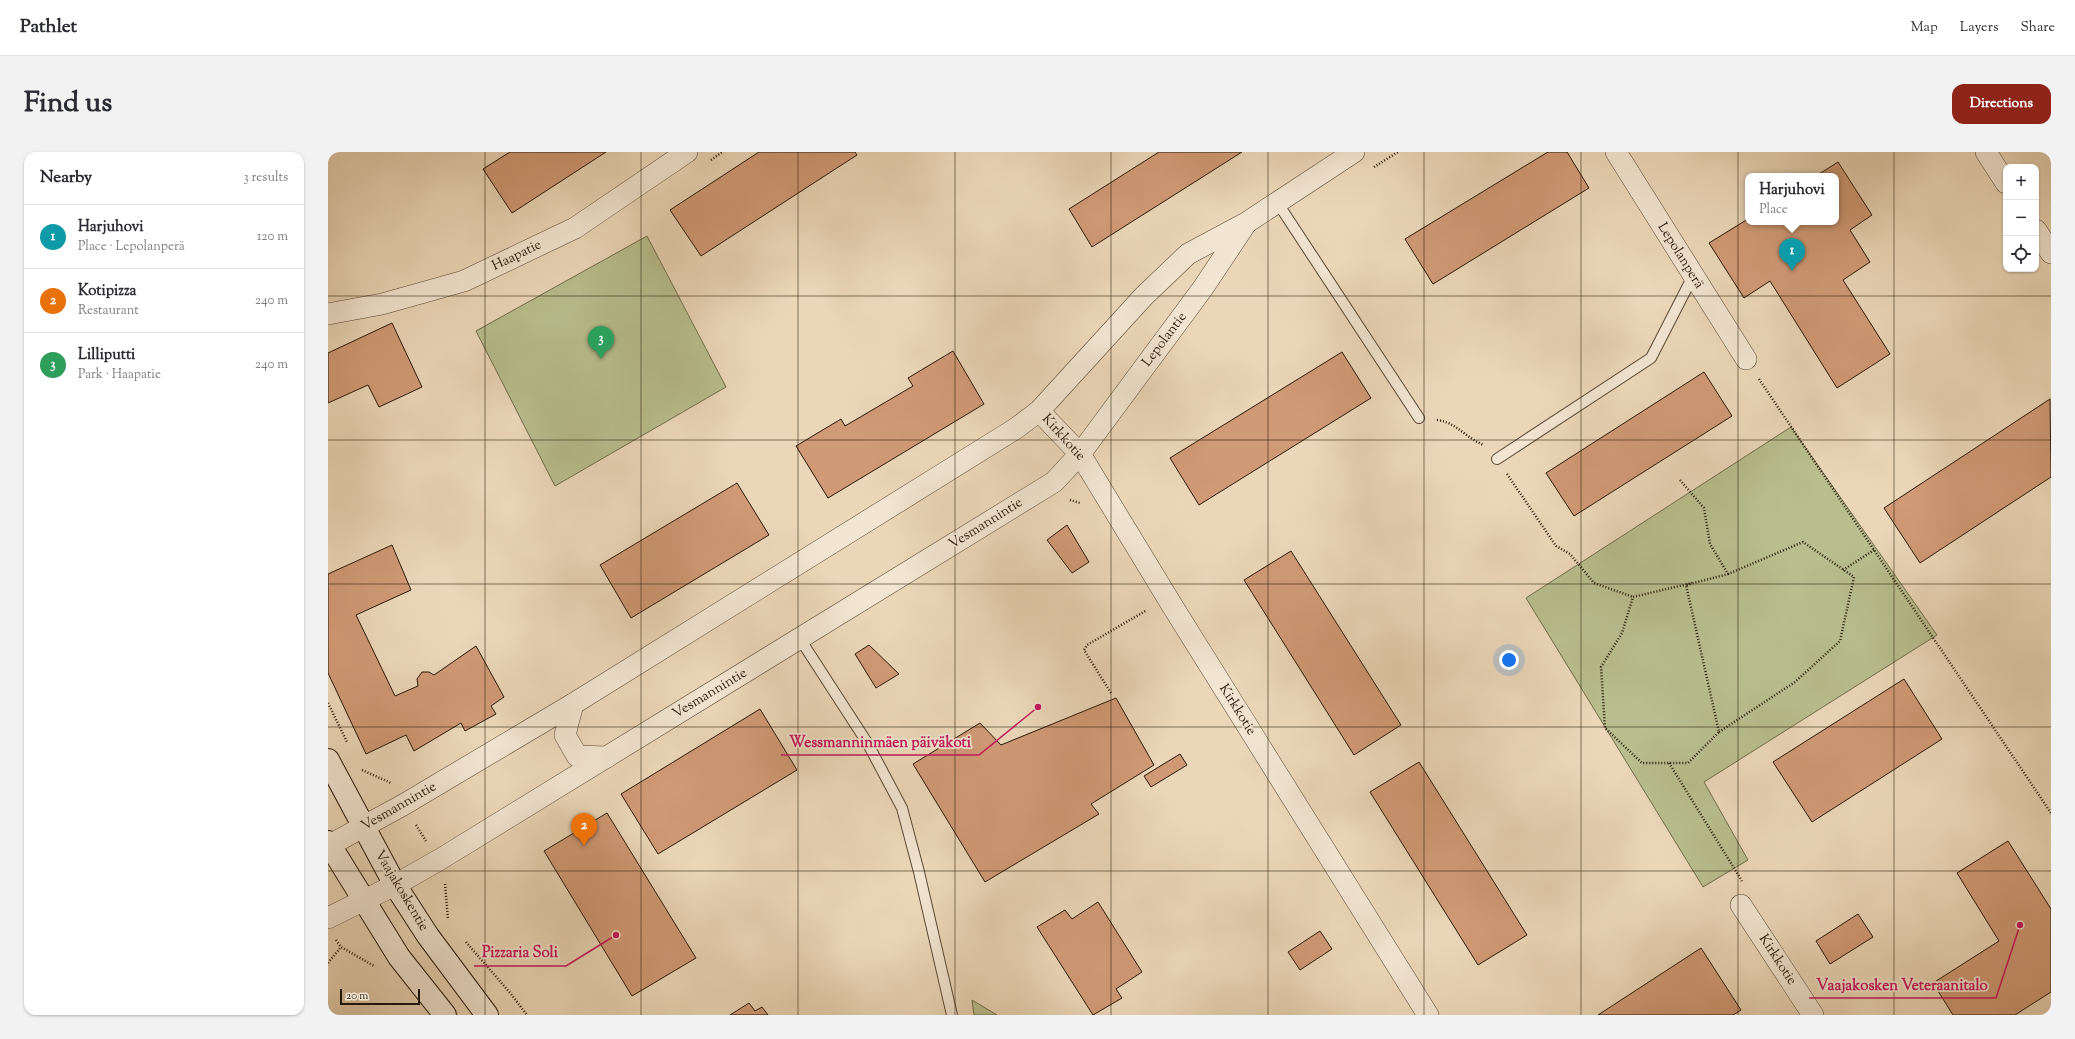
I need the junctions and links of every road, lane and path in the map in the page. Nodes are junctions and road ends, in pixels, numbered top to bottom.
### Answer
1 (687, 152) edge
2 (1354, 152) edge
3 (1616, 152) edge
4 (1986, 152) edge
5 (2003, 178) edge
6 (1278, 202) junction
7 (1246, 223) junction
8 (2039, 235) edge
9 (2051, 253) edge
10 (1693, 276) junction
11 (328, 314) edge
12 (1746, 359) joint
13 (1039, 411) junction
14 (1419, 418) joint
15 (1080, 454) junction
16 (1497, 459) junction
17 (1680, 480) dead end
18 (1874, 550) junction
19 (1843, 570) junction
20 (1728, 574) junction
21 (1692, 583) junction
22 (1633, 597) junction
23 (1154, 606) dead end
24 (800, 639) junction
25 (1111, 694) dead end
26 (328, 704) edge
27 (573, 704) junction
28 (1719, 732) junction
29 (350, 749) dead end
30 (607, 757) junction
31 (328, 760) edge
32 (1669, 763) junction
33 (360, 769) dead end
34 (403, 805) junction
35 (2051, 813) edge
36 (363, 827) junction
37 (329, 844) edge
38 (1739, 876) dead end
39 (395, 885) junction
40 (363, 900) junction
41 (1741, 905) dead end
42 (330, 926) edge
43 (462, 938) dead end
44 (341, 947) junction
45 (328, 963) edge
46 (380, 969) dead end
47 (445, 1015) edge
48 (487, 1015) edge
49 (526, 1015) edge
50 (952, 1015) edge
51 (1428, 1015) edge
52 (1813, 1015) edge

1 - 11 street, Haapatie
2 - 6 street, Lepolantie
3 - 10 street, Lepolanperä
4 - 5 street
6 - 7 street, Lepolantie
6 - 14 lane
7 - 13 street, Lepolantie
7 - 15 street, Lepolantie
8 - 9 street
10 - 12 street, Lepolanperä
10 - 16 lane
12 - 18 path
13 - 15 street, Kirkkotie
13 - 27 street, Vesmannintie
14 - 16 path
15 - 24 street, Vesmannintie
15 - 51 street, Kirkkotie
16 - 22 path
17 - 20 path
18 - 19 path
18 - 35 path
19 - 20 path
19 - 28 path
20 - 21 path
21 - 22 path
21 - 28 path
22 - 32 path
23 - 25 path
24 - 30 street, Vesmannintie
24 - 50 lane
26 - 29 path
27 - 30 street
27 - 34 street, Vesmannintie
28 - 32 path
30 - 39 street, Vesmannintie
31 - 36 main road, Vaajakoskentie
32 - 38 path
33 - 34 path
34 - 36 street, Vesmannintie
36 - 37 street, Vesmannintie
36 - 39 main road, Vaajakoskentie
37 - 40 main road
39 - 40 street, Vesmannintie
39 - 48 main road, Vaajakoskentie
40 - 42 street, Vesmannintie
40 - 47 main road
41 - 52 street, Kirkkotie
42 - 44 path
43 - 49 path
44 - 45 path
44 - 46 path

